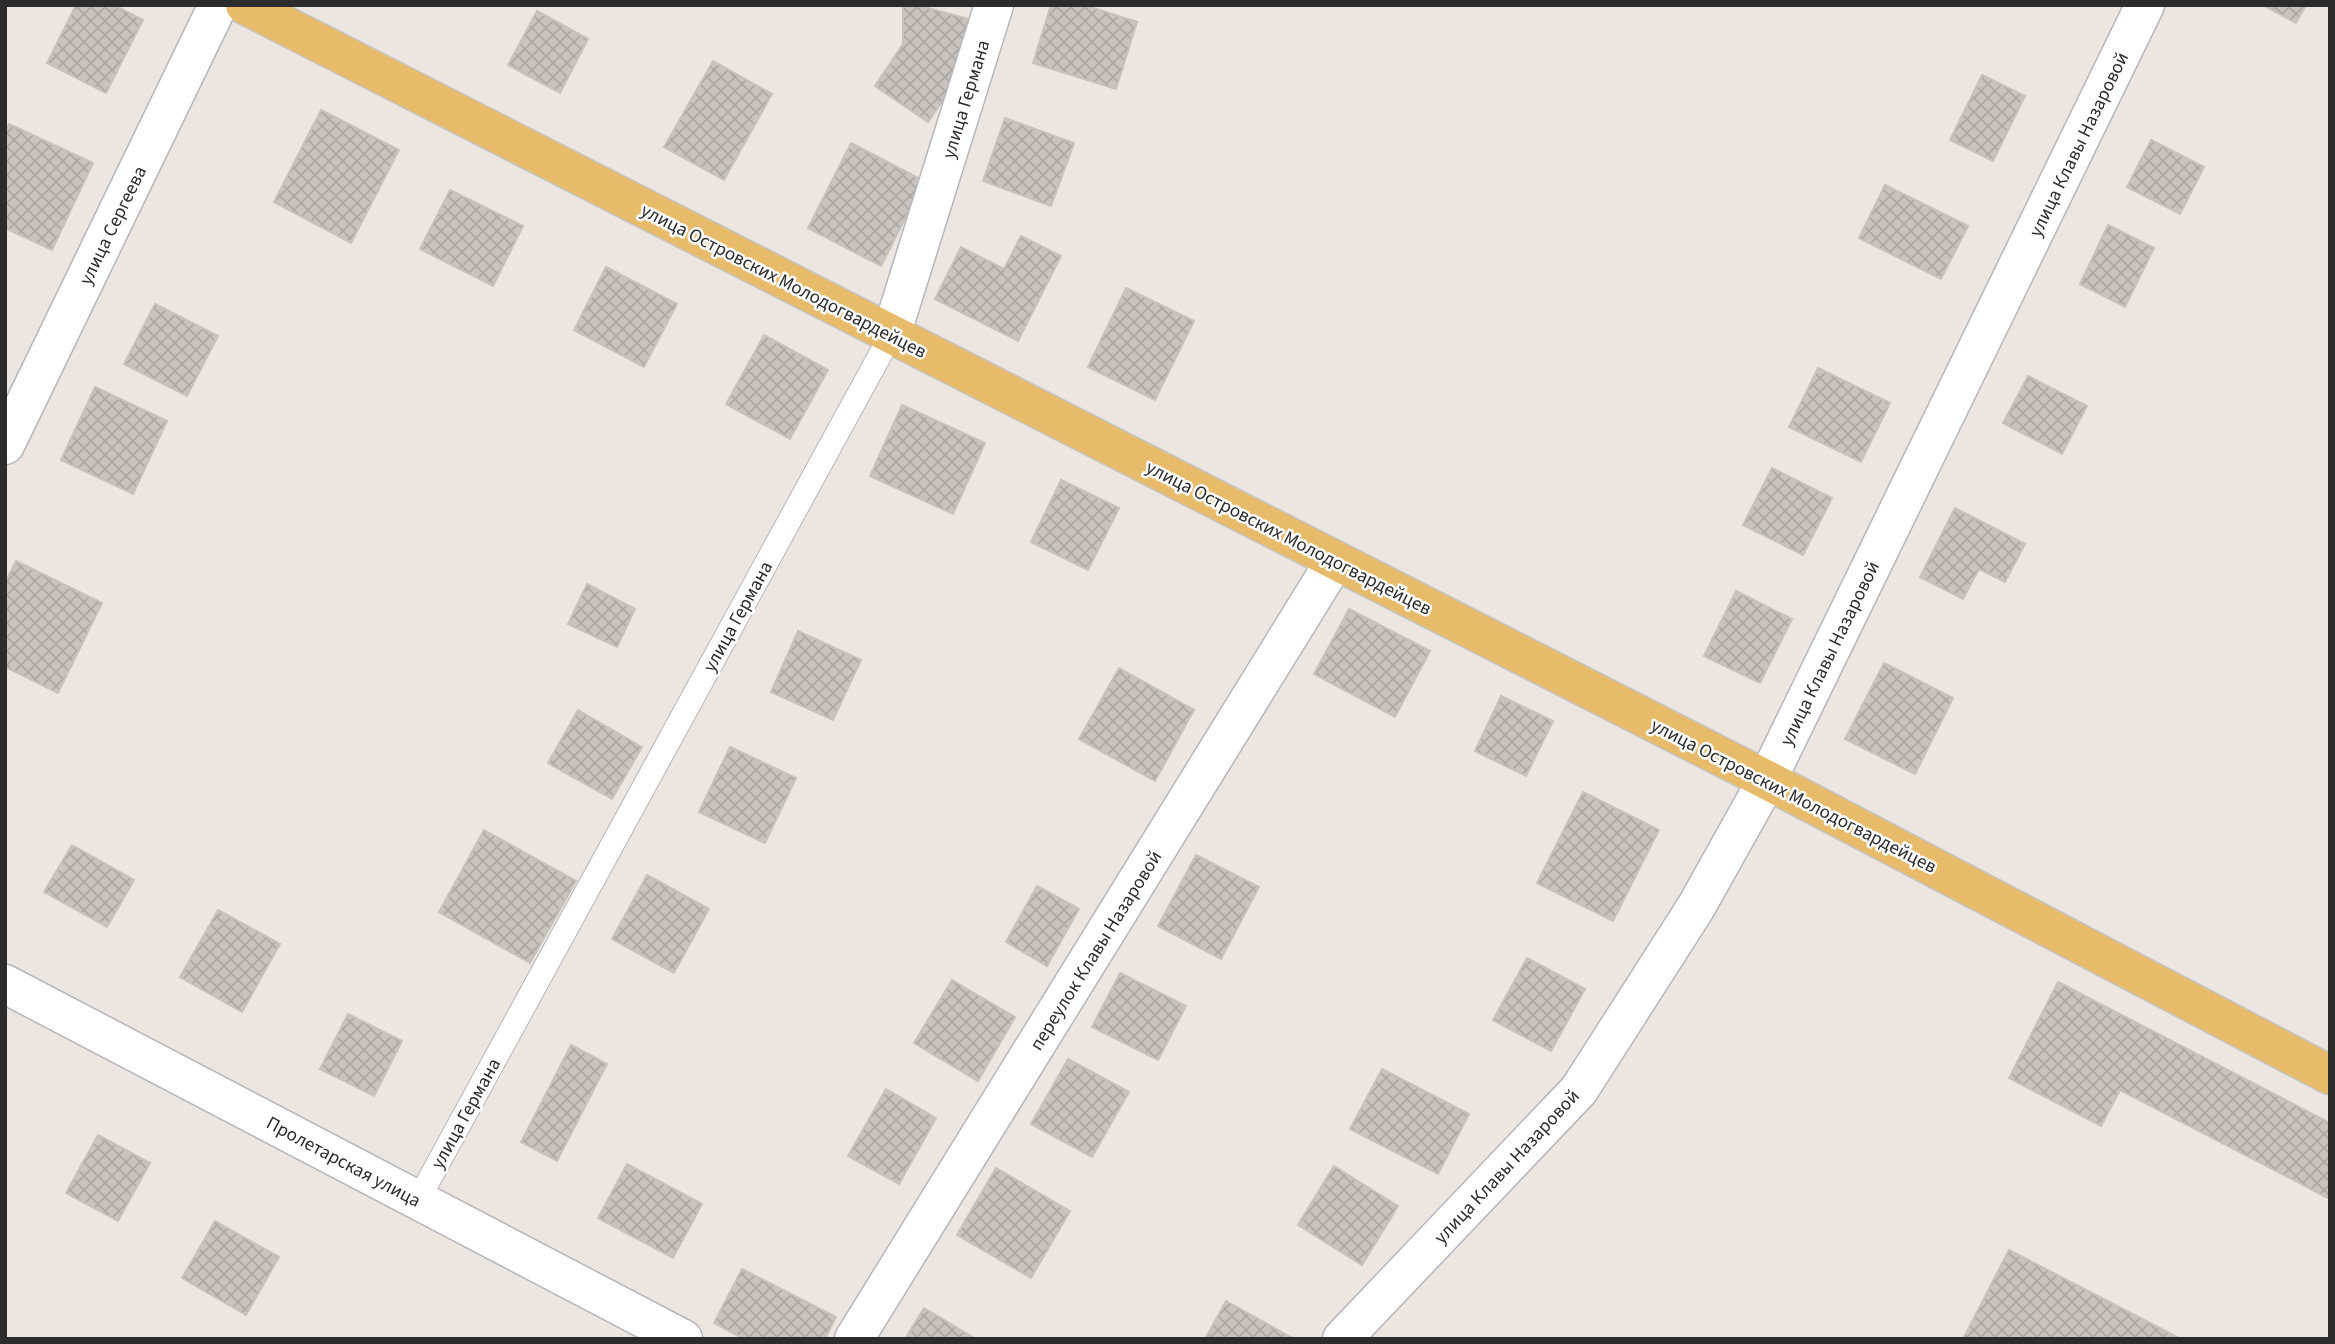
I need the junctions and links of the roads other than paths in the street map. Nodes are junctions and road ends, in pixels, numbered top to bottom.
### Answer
1 (218, 5) edge
2 (245, 5) edge
3 (994, 5) edge
4 (2145, 5) edge
5 (891, 335) junction
6 (5, 445) edge
7 (1335, 561) junction
8 (1767, 780) junction
9 (5, 984) edge
10 (2330, 1075) edge
11 (418, 1200) junction
12 (683, 1339) edge
13 (854, 1339) edge
14 (1342, 1339) edge

1 - 6 street, улица Сергеева
2 - 5 main road, улица Островских Молодогвардейцев
3 - 5 street, улица Германа
4 - 8 street, улица Клавы Назаровой
5 - 7 main road, улица Островских Молодогвардейцев
5 - 11 lane, улица Германа
7 - 8 main road, улица Островских Молодогвардейцев
7 - 13 street, переулок Клавы Назаровой
8 - 10 main road, улица Островских Молодогвардейцев
8 - 14 street, улица Клавы Назаровой
9 - 11 street, Пролетарская улица
11 - 12 street, Пролетарская улица

